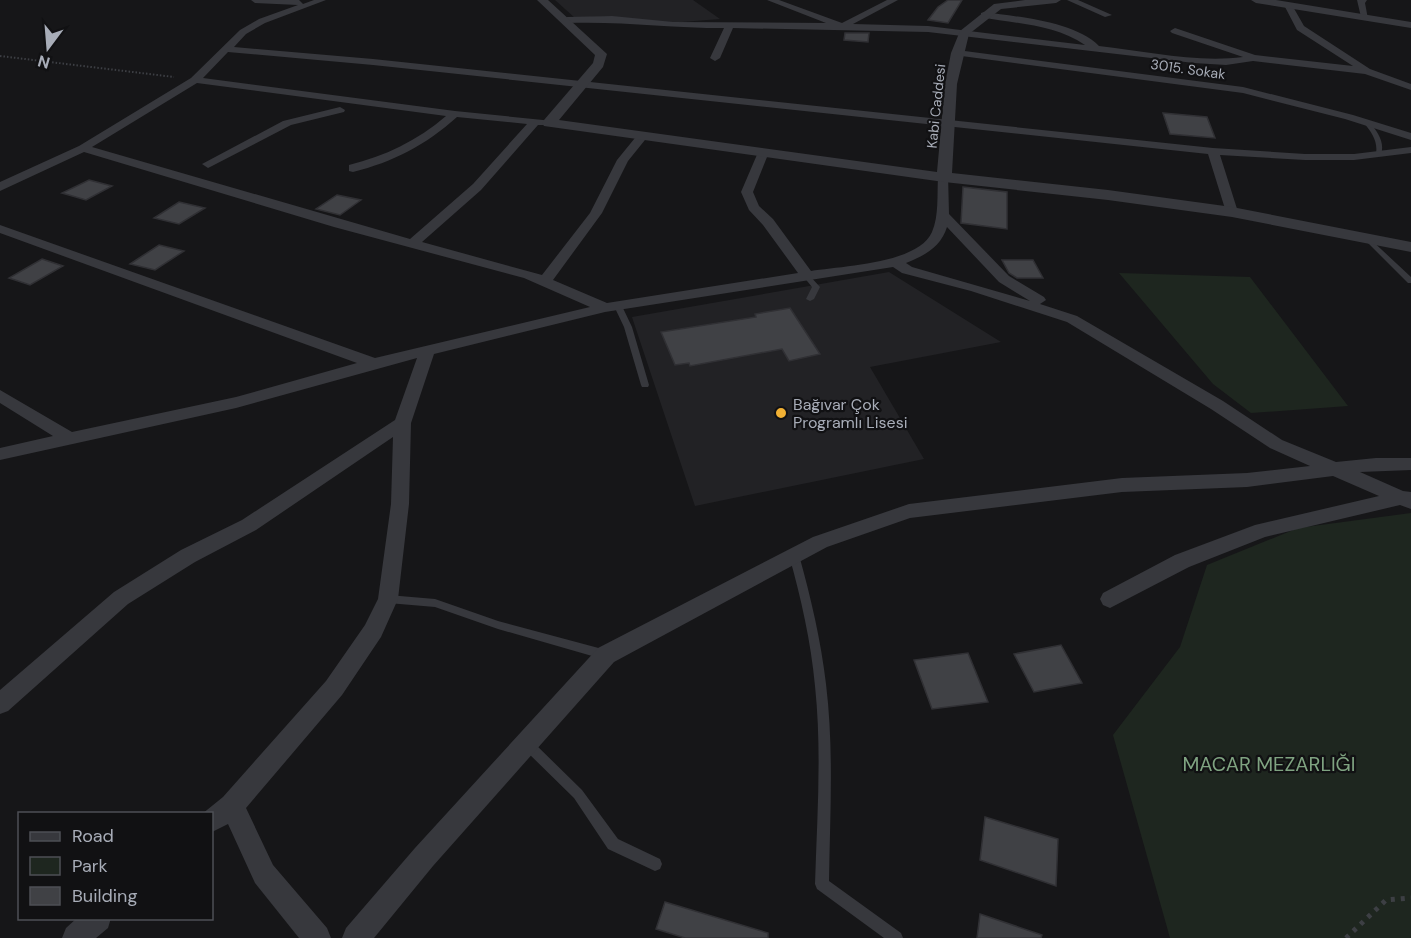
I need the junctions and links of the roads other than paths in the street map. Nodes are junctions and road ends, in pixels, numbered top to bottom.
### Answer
1 (255, 0) edge
2 (322, 0) edge
3 (542, 0) edge
4 (771, 0) edge
5 (894, 0) edge
6 (1056, 0) edge
7 (1071, 0) edge
8 (1256, 0) edge
9 (1261, 0) edge
10 (1363, 0) edge
11 (1038, 1) edge
12 (1007, 2) edge
13 (307, 3) junction
14 (1288, 5) junction
15 (984, 15) junction
16 (1108, 15) dead end
17 (1365, 16) junction
18 (567, 20) junction
19 (730, 25) junction
20 (1411, 25) edge
21 (842, 26) junction
22 (1175, 31) dead end
23 (964, 33) junction
24 (1220, 34) dead end
25 (1080, 48) junction
26 (1234, 48) junction
27 (228, 49) junction
28 (1100, 50) junction
29 (957, 53) junction
30 (715, 58) dead end
31 (1253, 58) junction
32 (1367, 71) junction
33 (195, 80) junction
34 (1179, 81) junction
35 (581, 84) junction
36 (1411, 87) edge
37 (354, 100) junction
38 (340, 110) junction
39 (455, 114) junction
40 (542, 123) junction
41 (1367, 123) junction
42 (329, 124) dead end
43 (947, 124) junction
44 (643, 135) junction
45 (1411, 137) edge
46 (83, 148) junction
47 (1411, 150) edge
48 (1213, 151) junction
49 (763, 152) junction
50 (1378, 154) junction
51 (208, 164) dead end
52 (353, 168) dead end
53 (944, 177) junction
54 (0, 187) edge
55 (1232, 212) junction
56 (942, 214) junction
57 (0, 229) edge
58 (1365, 237) junction
59 (414, 243) junction
60 (1411, 247) edge
61 (896, 262) junction
62 (807, 276) junction
63 (1411, 281) edge
64 (544, 282) junction
65 (810, 299) dead end
66 (611, 307) junction
67 (1072, 320) junction
68 (427, 351) junction
69 (374, 363) junction
70 (645, 385) dead end
71 (0, 395) edge
72 (402, 423) junction
73 (68, 438) junction
74 (0, 454) edge
75 (1411, 464) edge
76 (1334, 469) junction
77 (1408, 498) edge
78 (794, 555) junction
79 (388, 598) junction
80 (1110, 598) dead end
81 (606, 655) junction
82 (0, 704) edge
83 (527, 744) junction
84 (222, 813) edge
85 (655, 864) dead end
86 (96, 920) edge
87 (76, 938) edge
88 (317, 938) edge
89 (356, 938) edge
90 (896, 938) edge

1 - 13 street
2 - 13 street
3 - 18 street
4 - 21 street
5 - 21 street
6 - 11 street, Kabi Caddesi
7 - 16 street
8 - 9 street
9 - 14 street
10 - 17 street
11 - 12 street, Kabi Caddesi
12 - 15 street, Kabi Caddesi
13 - 27 street
14 - 17 street
14 - 32 street
15 - 23 street, Kabi Caddesi
15 - 28 street
17 - 20 street
18 - 19 street
18 - 35 street
19 - 21 street
19 - 30 street
21 - 23 street
22 - 26 street
23 - 25 street
23 - 29 street, Kabi Caddesi
24 - 26 street
25 - 28 street
25 - 34 street
26 - 31 street
27 - 33 street
27 - 35 street
28 - 31 street
29 - 34 street, 3015. Sokak
29 - 43 street, Kabi Caddesi
31 - 32 street
32 - 36 street
33 - 37 street
33 - 46 street
34 - 41 street, 3015. Sokak
35 - 40 street
35 - 43 street
37 - 38 street
37 - 39 street
38 - 42 street
38 - 51 street
39 - 40 street
39 - 52 street
40 - 44 street
40 - 59 street
41 - 45 street, 3015. Sokak
41 - 50 lane
43 - 48 street
43 - 53 street, Kabi Caddesi
44 - 49 street
44 - 64 street
46 - 54 street
46 - 59 street
47 - 50 street
48 - 50 street
48 - 55 street
49 - 53 street
49 - 62 street
53 - 55 street
53 - 56 street
55 - 58 street
56 - 61 street
56 - 67 street
57 - 69 street
58 - 60 street
58 - 63 lane
59 - 64 street
61 - 62 street
61 - 67 street
62 - 65 lane
62 - 66 street
64 - 66 street
66 - 68 street
66 - 70 lane
67 - 76 street
68 - 69 street
68 - 72 street
69 - 73 street
71 - 73 street
72 - 79 street
72 - 82 street
73 - 74 street
75 - 76 street
76 - 77 street
76 - 78 street
77 - 80 street
78 - 81 street
78 - 90 lane
79 - 81 lane
79 - 84 street
81 - 83 street
83 - 85 lane
83 - 89 street
84 - 88 street
86 - 87 street

